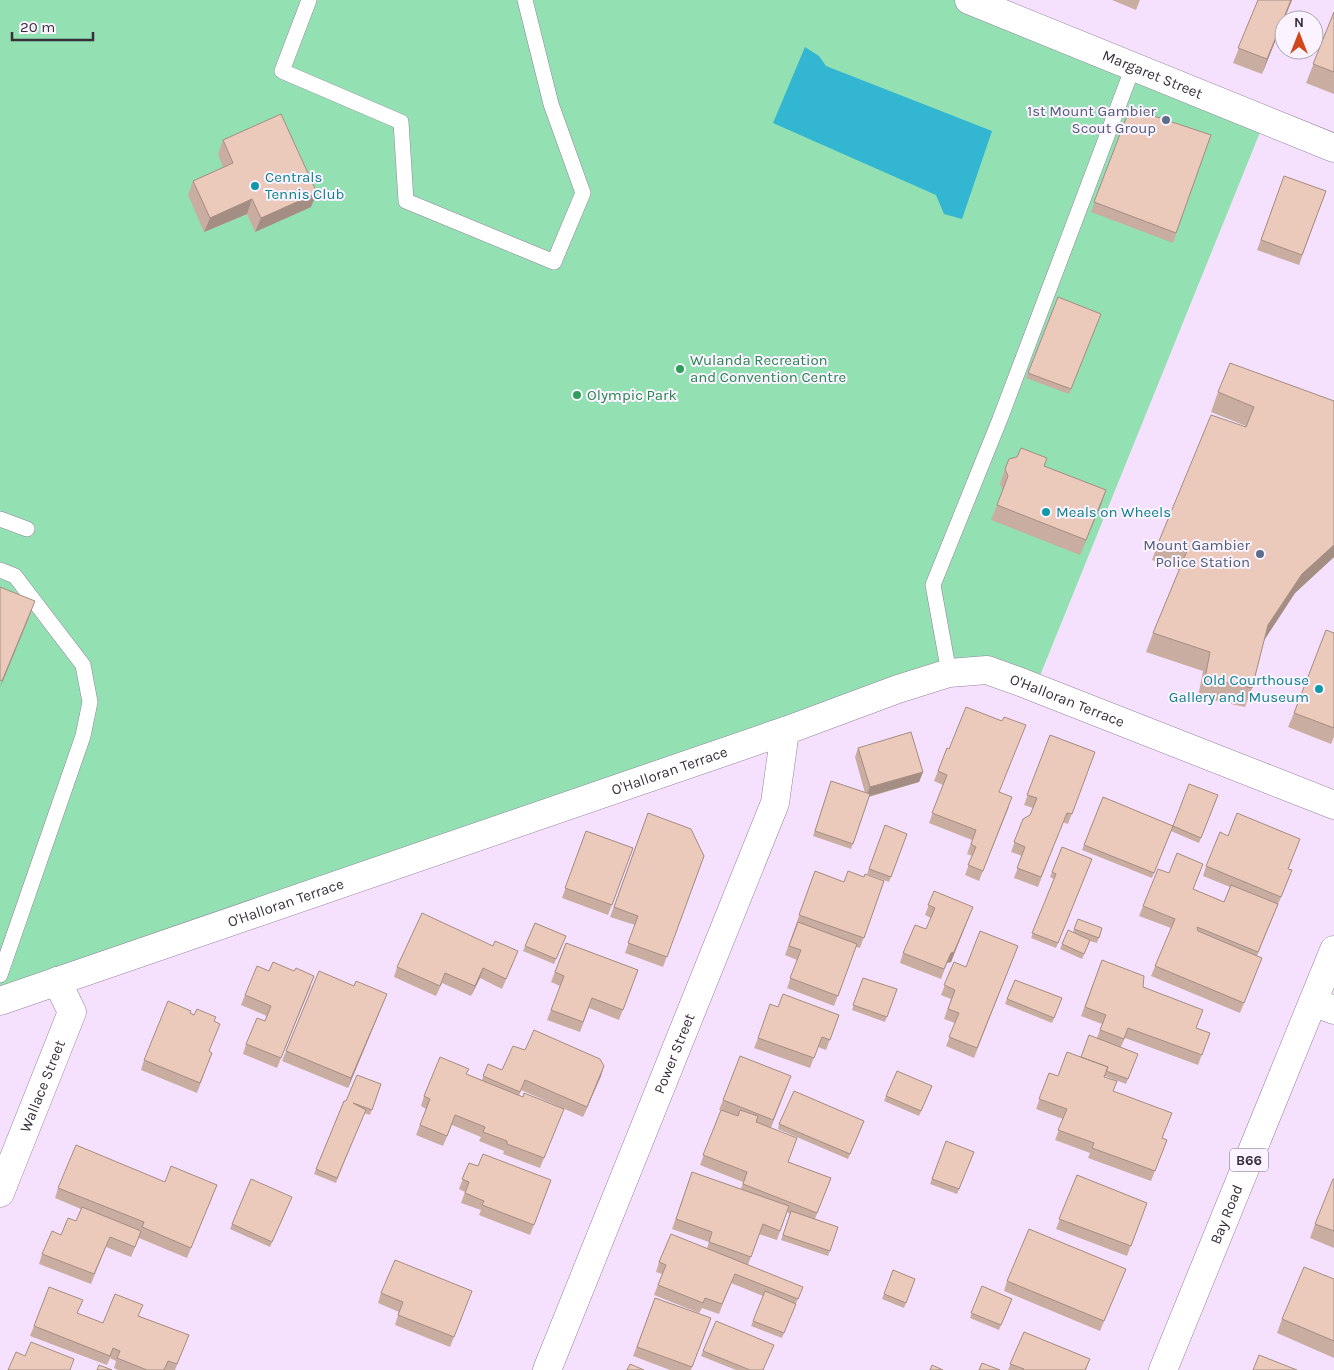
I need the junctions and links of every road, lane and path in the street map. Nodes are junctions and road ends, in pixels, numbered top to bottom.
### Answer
1 (309, 0) edge
2 (525, 0) edge
3 (969, 0) edge
4 (1133, 67) junction
5 (1334, 148) edge
6 (0, 519) edge
7 (27, 529) dead end
8 (0, 570) edge
9 (949, 673) junction
10 (785, 732) junction
11 (1334, 806) edge
12 (1334, 950) edge
13 (0, 975) edge
14 (57, 982) junction
15 (0, 1001) edge
16 (1324, 1006) edge
17 (0, 1192) edge
18 (547, 1370) edge
19 (1164, 1370) edge

1 - 2 lane
3 - 4 street, Margaret Street
4 - 5 street, Margaret Street
4 - 9 lane
6 - 7 lane
8 - 13 lane
9 - 10 street, O'Halloran Terrace
9 - 11 street, O'Halloran Terrace
10 - 14 street, O'Halloran Terrace
10 - 18 street, Power Street
12 - 16 street, Bay Road / B66
14 - 15 street, O'Halloran Terrace
14 - 17 street, Wallace Street
16 - 19 street, Bay Road / B66

